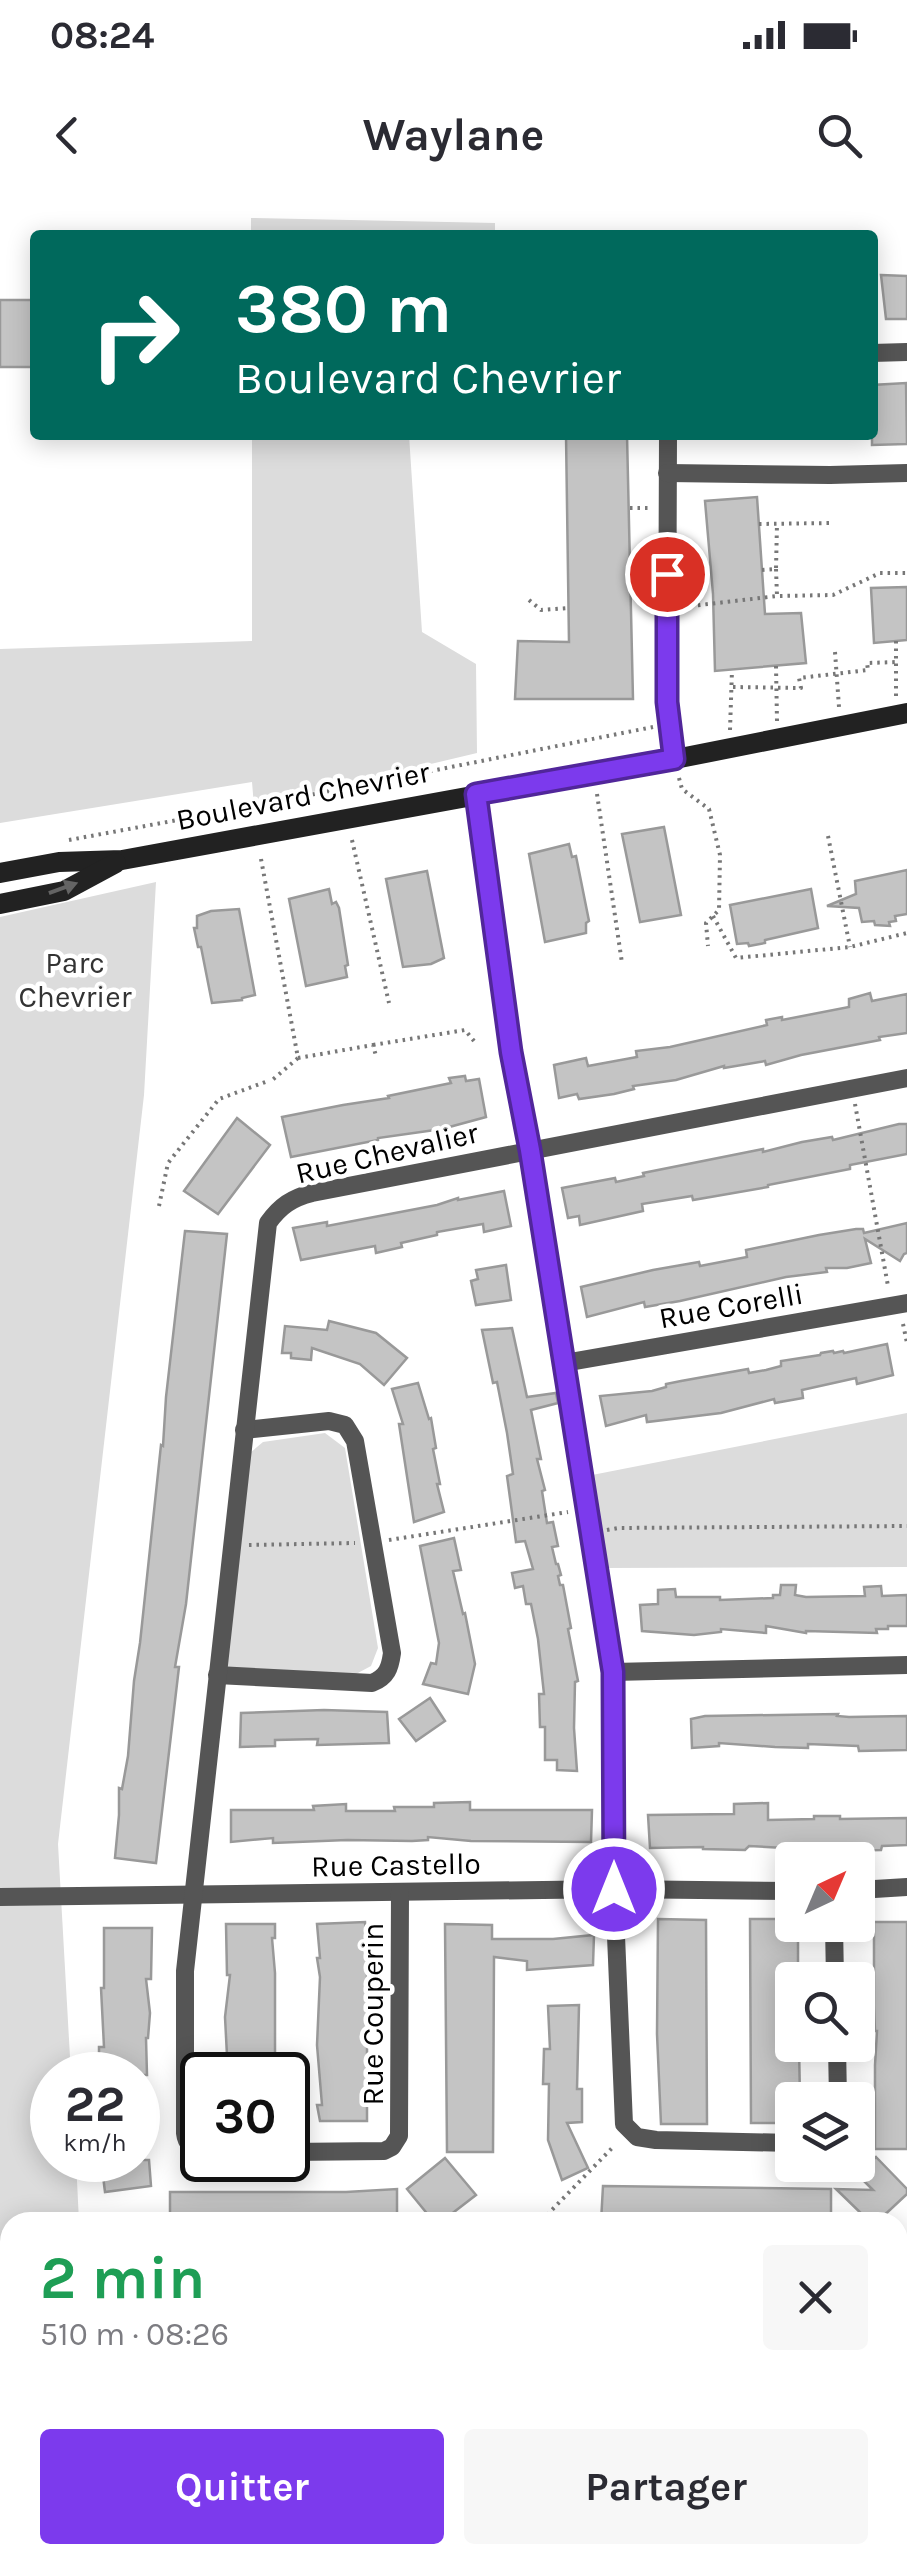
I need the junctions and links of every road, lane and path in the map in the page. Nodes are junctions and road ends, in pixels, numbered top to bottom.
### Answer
1 (907, 352) edge
2 (878, 353) edge
3 (668, 440) edge
4 (667, 473) junction
5 (907, 473) edge
6 (759, 524) dead end
7 (777, 524) junction
8 (831, 524) dead end
9 (762, 570) dead end
10 (776, 570) junction
11 (907, 572) edge
12 (777, 596) junction
13 (530, 600) dead end
14 (683, 607) dead end
15 (568, 608) dead end
16 (896, 641) dead end
17 (834, 652) dead end
18 (896, 662) junction
19 (776, 666) dead end
20 (732, 670) dead end
21 (836, 672) junction
22 (732, 687) junction
23 (778, 688) junction
24 (902, 714) edge
25 (669, 724) junction
26 (840, 726) junction
27 (777, 739) junction
28 (729, 748) junction
29 (677, 768) junction
30 (597, 792) dead end
31 (476, 794) junction
32 (828, 836) dead end
33 (352, 840) dead end
34 (59, 842) dead end
35 (261, 859) dead end
36 (122, 860) junction
37 (0, 872) edge
38 (0, 904) edge
39 (713, 916) junction
40 (907, 933) edge
41 (708, 946) dead end
42 (850, 947) junction
43 (622, 962) dead end
44 (390, 1003) dead end
45 (474, 1040) dead end
46 (373, 1045) junction
47 (376, 1056) dead end
48 (298, 1058) junction
49 (907, 1078) edge
50 (852, 1090) junction
51 (530, 1150) junction
52 (159, 1206) dead end
53 (899, 1304) edge
54 (564, 1364) junction
55 (244, 1430) junction
56 (587, 1509) junction
57 (907, 1526) edge
58 (591, 1533) junction
59 (373, 1542) junction
60 (231, 1546) junction
61 (907, 1665) edge
62 (613, 1672) junction
63 (217, 1675) junction
64 (907, 1886) edge
65 (614, 1889) junction
66 (875, 1889) edge
67 (775, 1891) edge
68 (400, 1892) junction
69 (194, 1895) junction
70 (0, 1897) edge
71 (183, 2052) edge
72 (775, 2143) edge
73 (614, 2146) dead end
74 (310, 2152) edge
75 (550, 2212) edge

1 - 2 street
3 - 4 street
4 - 5 street
4 - 25 street
6 - 7 path
7 - 8 path
7 - 10 path
9 - 10 path
10 - 12 path
11 - 12 path
12 - 14 path
13 - 15 path
16 - 18 path
17 - 21 path
18 - 21 path
18 - 24 path
19 - 23 path
20 - 22 path
21 - 23 path
21 - 26 path
22 - 23 path
22 - 28 path
23 - 27 path
24 - 26 street, Boulevard Chevrier
25 - 29 street
25 - 34 path
26 - 27 street, Boulevard Chevrier
27 - 28 street, Boulevard Chevrier
28 - 29 street, Boulevard Chevrier
29 - 31 street, Boulevard Chevrier
29 - 39 path
30 - 43 path
31 - 36 street, Boulevard Chevrier
31 - 51 street
32 - 42 path
33 - 44 path
35 - 48 path
36 - 37 street, Boulevard Chevrier
38 -> 36 street, Boulevard Chevrier
39 - 41 path
39 - 42 path
40 - 42 path
45 - 46 path
46 - 47 path
46 - 48 path
48 - 52 path
49 - 50 street, Rue Chevalier
50 - 51 street, Rue Chevalier
50 - 53 path
51 - 54 street
51 - 55 street, Rue Chevalier
53 - 54 street, Rue Corelli
54 - 56 street
55 - 59 street
55 - 60 street, Rue Chevalier
56 - 58 street
56 - 59 path
57 - 58 path
58 - 62 street
59 - 60 path
59 - 63 street
60 - 63 street, Rue Chevalier
61 - 62 street
62 - 65 street
63 - 69 street, Rue Chevalier
64 - 66 street
65 - 67 street, Rue Castello
65 - 68 street, Rue Castello
65 - 72 street
68 - 69 street, Rue Castello
68 - 74 street, Rue Couperin
69 - 70 street, Rue Castello
69 - 71 street
73 - 75 path

